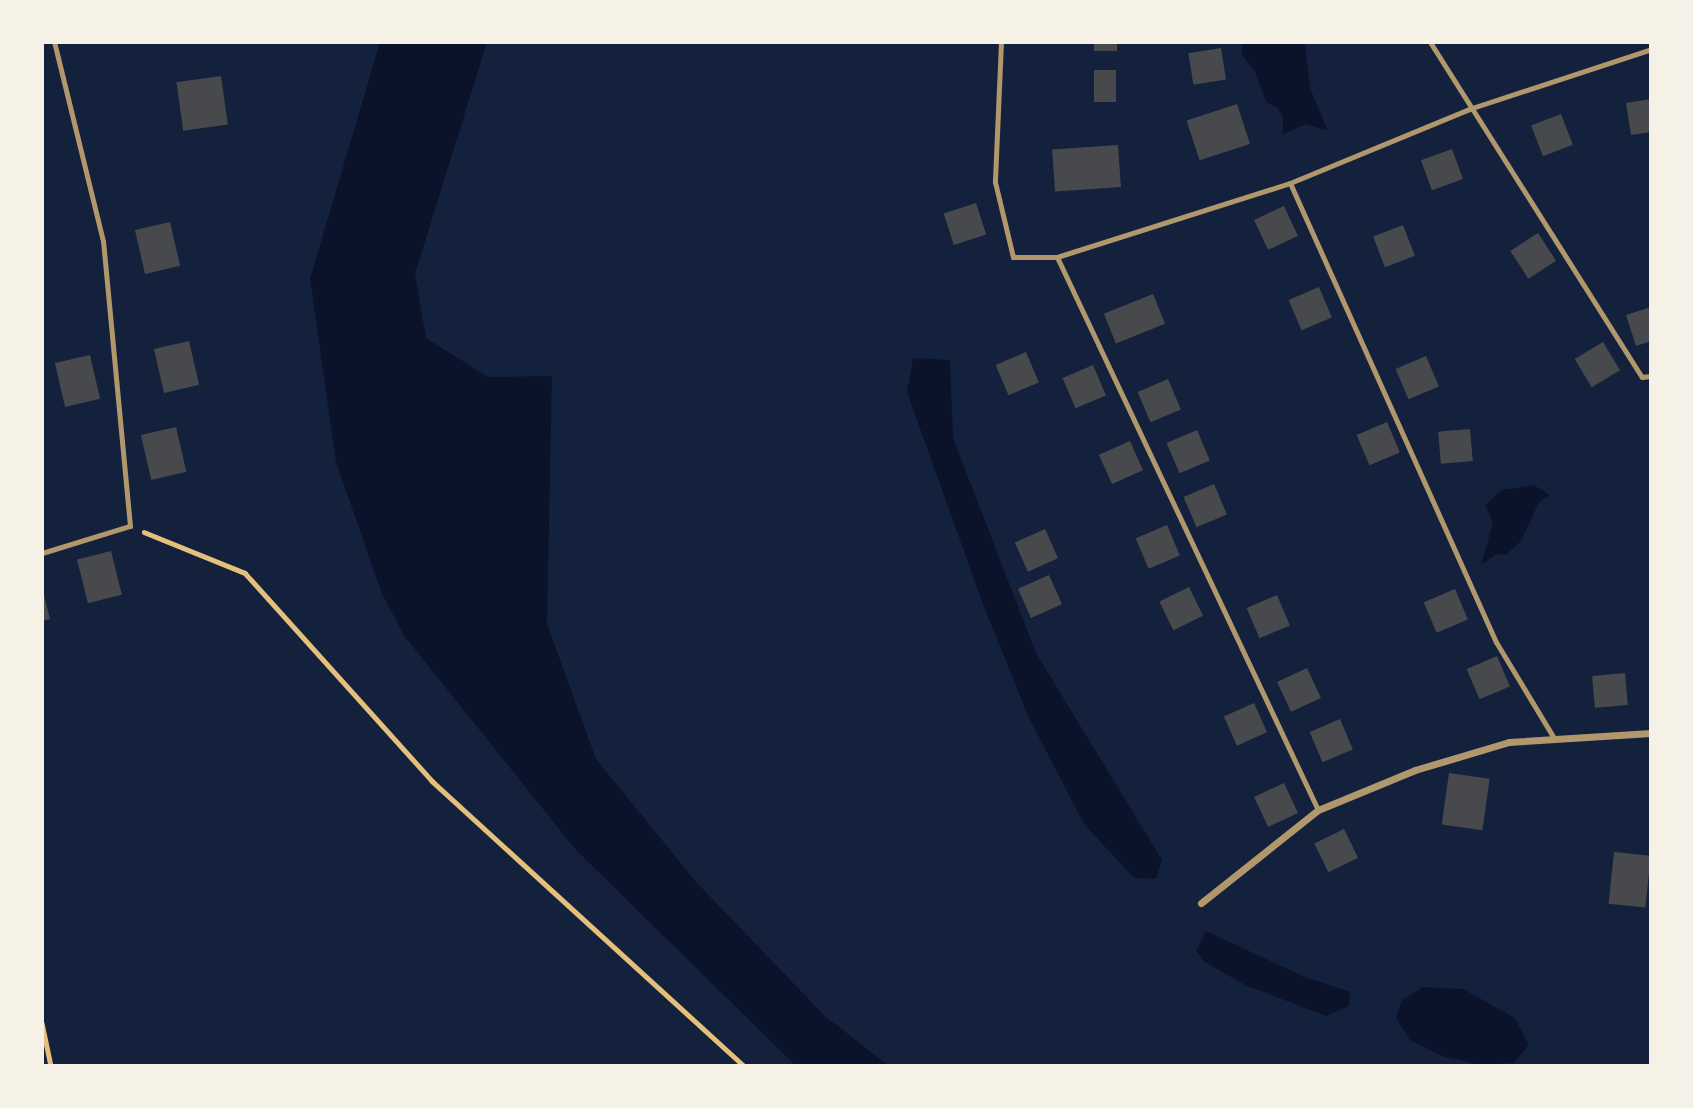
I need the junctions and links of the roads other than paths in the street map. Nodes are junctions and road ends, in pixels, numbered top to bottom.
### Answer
1 (54, 42) edge
2 (1001, 42) edge
3 (1430, 42) edge
4 (1651, 49) edge
5 (1472, 108) junction
6 (1290, 183) junction
7 (1057, 257) junction
8 (1651, 376) edge
9 (42, 553) edge
10 (1651, 733) edge
11 (1554, 738) junction
12 (1318, 810) junction
13 (1201, 903) dead end

1 - 9 lane
2 - 7 lane
3 - 5 lane
4 - 5 lane
5 - 6 lane
5 - 8 lane
6 - 7 lane
6 - 11 lane
7 - 12 lane
10 - 11 street
11 - 12 street
12 - 13 street

